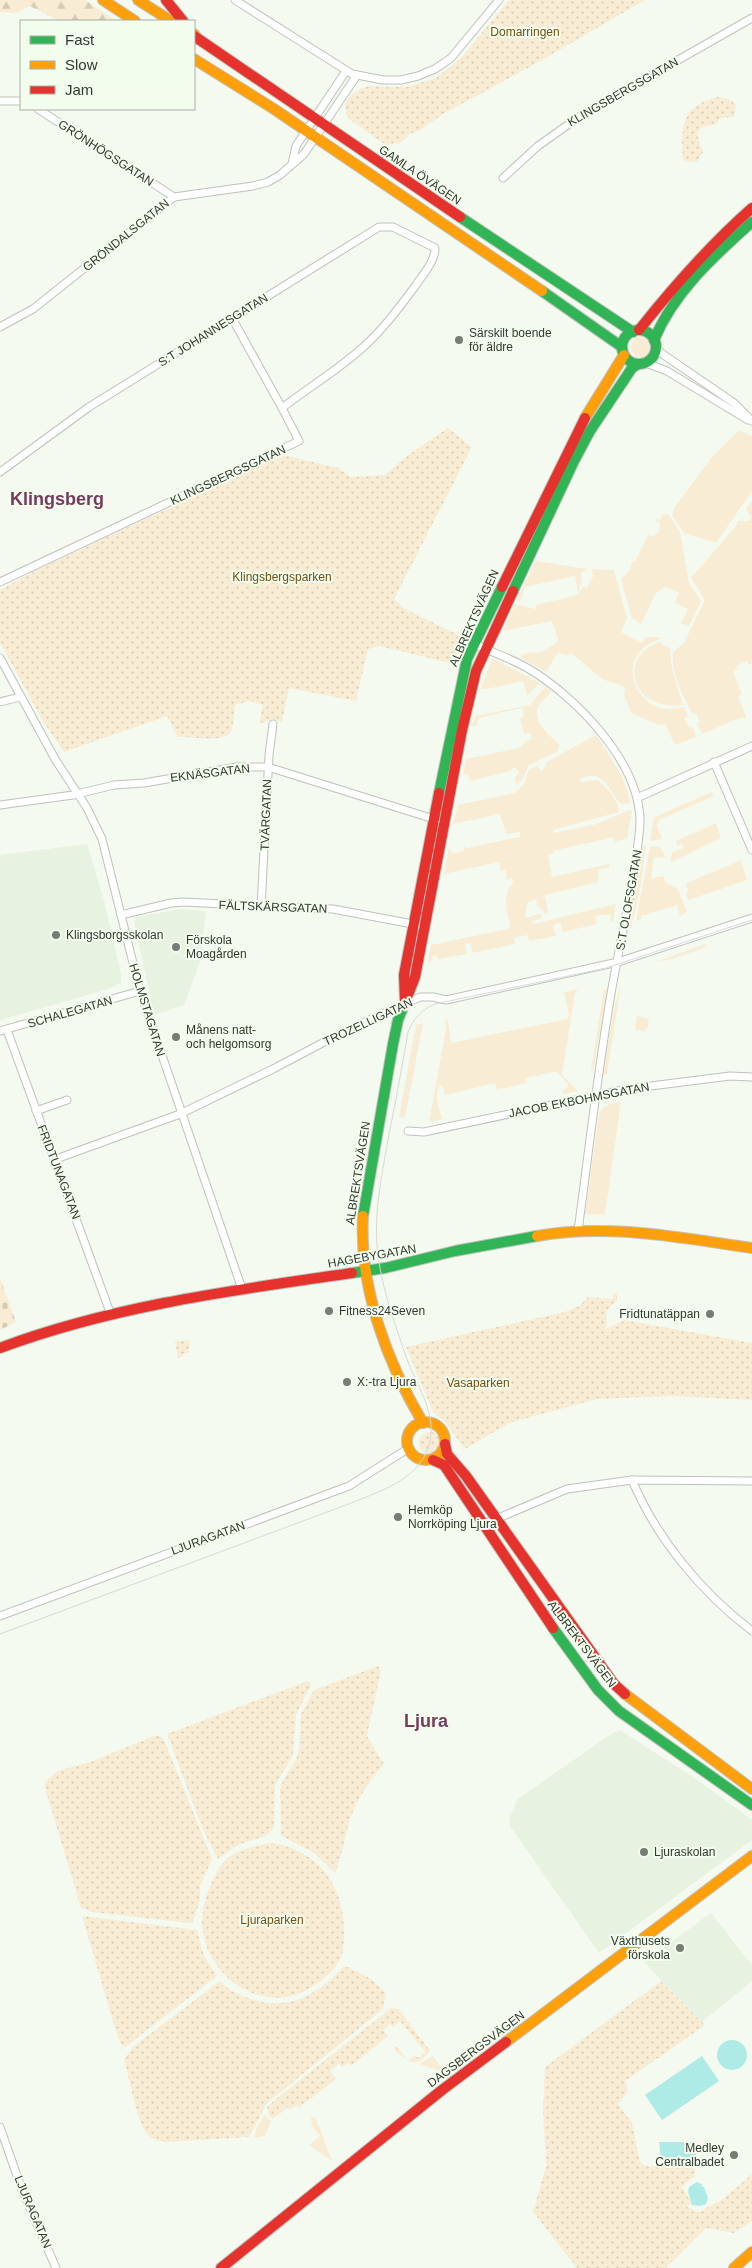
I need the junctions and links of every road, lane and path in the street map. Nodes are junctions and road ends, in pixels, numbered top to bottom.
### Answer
1 (103, 0) edge
2 (138, 0) edge
3 (166, 0) edge
4 (235, 0) edge
5 (499, 0) edge
6 (752, 18) edge
7 (133, 20) edge
8 (169, 20) edge
9 (182, 20) edge
10 (195, 36) edge
11 (195, 60) edge
12 (346, 71) junction
13 (357, 75) junction
14 (0, 101) edge
15 (20, 101) edge
16 (40, 110) edge
17 (314, 119) junction
18 (324, 126) junction
19 (306, 131) junction
20 (316, 138) junction
21 (292, 164) junction
22 (503, 178) dead end
23 (174, 197) junction
24 (752, 208) edge
25 (752, 222) edge
26 (232, 318) junction
27 (0, 327) edge
28 (636, 331) junction
29 (655, 343) junction
30 (623, 351) junction
31 (642, 363) junction
32 (282, 408) junction
33 (752, 422) edge
34 (0, 472) edge
35 (0, 582) edge
36 (474, 644) junction
37 (485, 649) junction
38 (0, 658) edge
39 (20, 697) junction
40 (0, 702) edge
41 (274, 724) dead end
42 (752, 746) edge
43 (714, 762) junction
44 (268, 767) junction
45 (79, 794) junction
46 (637, 798) junction
47 (0, 805) edge
48 (434, 819) junction
49 (445, 822) junction
50 (752, 850) edge
51 (262, 906) junction
52 (121, 915) junction
53 (752, 918) edge
54 (414, 924) junction
55 (425, 926) junction
56 (618, 962) junction
57 (140, 991) junction
58 (405, 1004) junction
59 (4, 1030) edge
60 (752, 1077) edge
61 (596, 1095) junction
62 (67, 1100) dead end
63 (36, 1111) junction
64 (180, 1114) junction
65 (408, 1132) dead end
66 (56, 1159) junction
67 (578, 1232) junction
68 (752, 1248) edge
69 (365, 1272) junction
70 (242, 1289) junction
71 (111, 1316) junction
72 (0, 1348) edge
73 (408, 1401) junction
74 (422, 1422) junction
75 (412, 1430) junction
76 (445, 1444) junction
77 (409, 1448) junction
78 (433, 1460) junction
79 (632, 1480) junction
80 (752, 1481) edge
81 (496, 1518) junction
82 (482, 1526) junction
83 (0, 1616) edge
84 (752, 1631) edge
85 (752, 1789) edge
86 (752, 1805) edge
87 (752, 1856) edge
88 (0, 2127) edge
89 (752, 2252) edge
90 (56, 2268) edge
91 (222, 2268) edge
92 (734, 2268) edge

1 - 7 main road
2 - 8 main road
3 - 9 main road
4 - 12 street
5 - 13 street
6 - 22 street, KLINGSBERGSGATAN
10 - 17 main road, GAMLA ÖVÄGEN
11 - 19 main road
12 - 13 street
12 - 17 street
13 - 18 street, GRÖNDALSGATAN
14 - 15 street
16 - 23 street, GRÖNHÖGSGATAN
17 - 18 main road, GAMLA ÖVÄGEN
17 - 19 street
18 - 20 street, GRÖNDALSGATAN
18 - 28 main road, GAMLA ÖVÄGEN
19 - 20 main road
19 - 21 street
20 - 21 street, GRÖNDALSGATAN
20 - 30 main road
21 - 23 street, GRÖNDALSGATAN
23 - 27 street, GRÖNDALSGATAN
24 - 28 main road
25 - 29 main road
26 - 32 street
26 - 32 street, S:T JOHANNESGATAN
26 - 34 street, S:T JOHANNESGATAN
28 - 29 main road
28 - 30 main road
29 - 31 main road
29 - 33 street
30 - 31 main road
30 - 36 main road, ALBREKTSVÄGEN
31 - 33 street
31 - 37 main road, ALBREKTSVÄGEN
32 - 35 street, KLINGSBERGSGATAN
36 - 37 street, S:T OLOFSGATAN
36 - 48 main road, ALBREKTSVÄGEN
37 - 46 street, S:T OLOFSGATAN
37 - 49 main road, ALBREKTSVÄGEN
38 - 39 street, HOLMSTAGATAN
39 - 40 street
39 - 45 street, HOLMSTAGATAN
41 - 44 street, TVÄRGATAN
42 - 43 street
43 - 46 street
43 - 50 street
44 - 45 street, EKNÄSGATAN
44 - 48 street, EKNÄSGATAN
44 - 51 street, TVÄRGATAN
45 - 47 street, EKNÄSGATAN
45 - 52 street, HOLMSTAGATAN
46 - 56 street, S:T OLOFSGATAN
48 - 49 street, EKNÄSGATAN
48 - 54 main road, ALBREKTSVÄGEN
49 - 55 main road, ALBREKTSVÄGEN
51 - 52 street, FÄLTSKÄRSGATAN
51 - 54 street, FÄLTSKÄRSGATAN
52 - 57 street, HOLMSTAGATAN
53 - 56 street, TROZELLIGATAN
54 - 55 street, FÄLTSKÄRSGATAN
54 - 58 main road, ALBREKTSVÄGEN
55 - 58 main road, ALBREKTSVÄGEN
56 - 58 street, TROZELLIGATAN
56 - 61 street, S:T OLOFSGATAN
57 - 59 street, SCHALEGATAN
57 - 64 street, HOLMSTAGATAN
58 - 64 street, TROZELLIGATAN
58 - 69 main road, ALBREKTSVÄGEN
59 - 63 street, FRIDTUNAGATAN
60 - 61 street, JACOB EKBOHMSGATAN
61 - 65 street, JACOB EKBOHMSGATAN
61 - 67 street, S:T OLOFSGATAN
62 - 63 street
63 - 66 street, FRIDTUNAGATAN
64 - 66 street, TROZELLIGATAN
64 - 70 street, HOLMSTAGATAN
66 - 71 street, FRIDTUNAGATAN
67 - 68 main road, HAGEBYGATAN
67 - 69 main road, HAGEBYGATAN
69 - 70 main road, HAGEBYGATAN
69 - 73 main road, ALBREKTSVÄGEN
70 - 71 main road, HAGEBYGATAN
71 - 72 main road, HAGEBYGATAN
73 - 74 main road, ALBREKTSVÄGEN
73 - 75 main road, ALBREKTSVÄGEN
74 - 75 main road
74 - 76 main road
75 - 77 main road
76 - 78 main road
76 - 81 main road, ALBREKTSVÄGEN
77 - 78 main road
77 - 83 street, LJURAGATAN
78 - 82 main road, ALBREKTSVÄGEN
79 - 80 street
79 - 81 street
79 - 84 street
81 - 82 street
81 - 85 main road, ALBREKTSVÄGEN
82 - 86 main road, ALBREKTSVÄGEN
87 - 91 main road, DAGSBERGSVÄGEN
88 - 90 street, LJURAGATAN
89 - 92 main road

